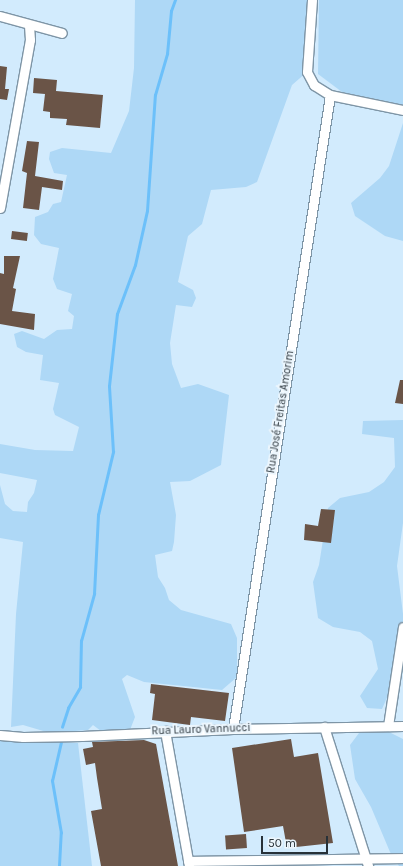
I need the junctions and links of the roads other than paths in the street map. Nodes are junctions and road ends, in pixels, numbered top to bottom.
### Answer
1 (312, 0) edge
2 (0, 16) edge
3 (29, 25) junction
4 (62, 33) dead end
5 (330, 96) junction
6 (403, 110) edge
7 (0, 208) edge
8 (403, 627) edge
9 (388, 726) junction
10 (403, 726) edge
11 (324, 727) junction
12 (233, 728) junction
13 (165, 731) junction
14 (0, 735) edge
15 (403, 858) edge
16 (367, 862) edge
17 (189, 864) edge

1 - 5 street
2 - 3 street
3 - 4 street
3 - 7 street
5 - 6 street
5 - 12 street, Rua José Freitas Amorim
8 - 9 street
9 - 10 street, Rua Lauro Vannucci
9 - 11 street, Rua Lauro Vannucci
11 - 12 street, Rua Lauro Vannucci
11 - 16 street
12 - 13 street, Rua Lauro Vannucci
13 - 14 street, Rua Lauro Vannucci
13 - 17 street
15 - 16 street
16 - 17 street

